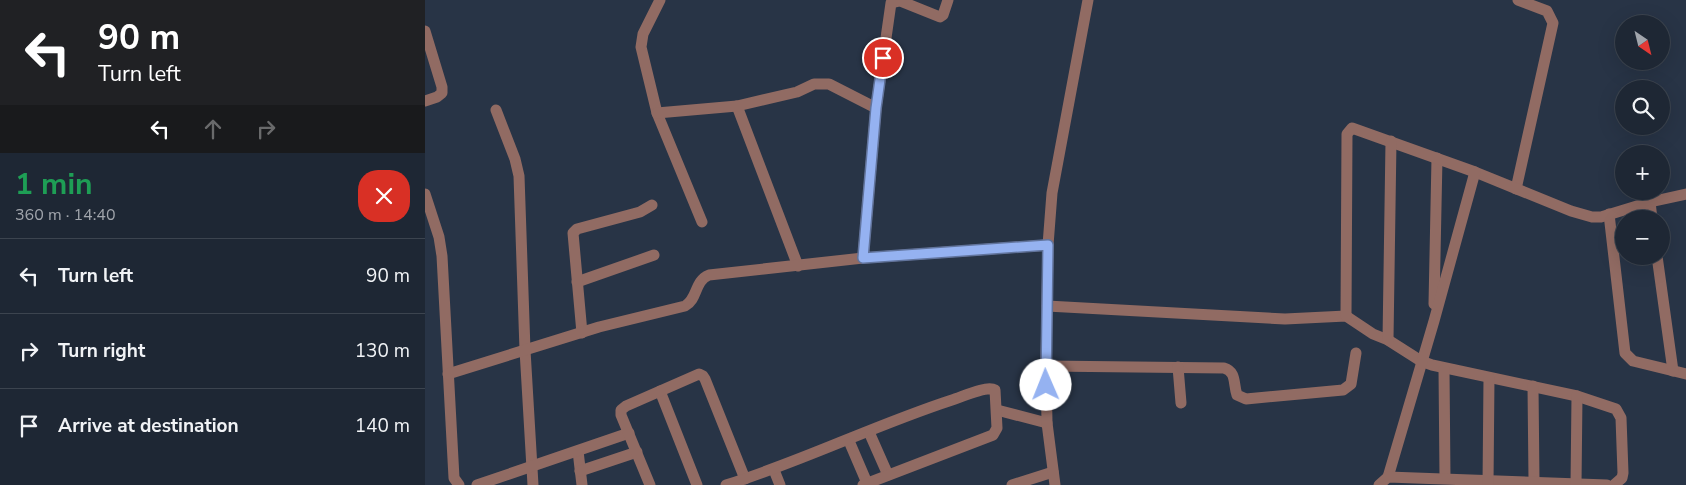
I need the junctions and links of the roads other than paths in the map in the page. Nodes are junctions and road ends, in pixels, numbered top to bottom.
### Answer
1 (660, 0) edge
2 (948, 0) edge
3 (1087, 0) edge
4 (1518, 0) edge
5 (425, 32) edge
6 (425, 101) edge
7 (737, 106) junction
8 (876, 108) junction
9 (496, 110) dead end
10 (657, 113) junction
11 (1391, 142) junction
12 (1437, 158) junction
13 (1475, 172) junction
14 (1517, 189) junction
15 (425, 194) edge
16 (1686, 194) edge
17 (1650, 202) junction
18 (652, 206) dead end
19 (1651, 210) edge
20 (1609, 214) junction
21 (703, 222) dead end
22 (1048, 245) junction
23 (654, 255) dead end
24 (863, 258) junction
25 (1658, 265) edge
26 (798, 266) junction
27 (577, 282) junction
28 (1047, 306) junction
29 (1346, 316) junction
30 (1434, 321) junction
31 (582, 333) junction
32 (1388, 340) junction
33 (525, 350) junction
34 (1356, 353) dead end
35 (1421, 361) junction
36 (1046, 366) junction
37 (1178, 367) junction
38 (1444, 369) junction
39 (1673, 371) junction
40 (448, 374) junction
41 (1686, 374) edge
42 (1489, 378) junction
43 (1533, 386) junction
44 (660, 391) junction
45 (1577, 396) junction
46 (1181, 403) dead end
47 (997, 410) junction
48 (1047, 423) junction
49 (869, 432) junction
50 (629, 433) junction
51 (849, 441) junction
52 (578, 451) junction
53 (637, 452) junction
54 (531, 468) junction
55 (774, 470) junction
56 (581, 471) junction
57 (1053, 472) junction
58 (888, 475) junction
59 (1445, 478) junction
60 (745, 479) junction
61 (1384, 481) edge
62 (1534, 481) junction
63 (1489, 482) edge
64 (865, 484) edge
65 (1576, 484) edge
66 (459, 485) edge
67 (477, 485) edge
68 (533, 485) edge
69 (582, 485) edge
70 (650, 485) edge
71 (697, 485) edge
72 (726, 485) edge
73 (780, 485) edge
74 (1012, 485) edge
75 (1055, 485) edge
76 (1607, 485) edge
77 (1614, 485) edge

1 - 10 street
2 - 8 street
3 - 22 street
4 - 14 street
5 - 6 street
7 - 8 street
7 - 10 street
7 - 26 street
8 - 24 street
9 - 33 street
10 - 21 street
11 - 12 street
11 - 29 street
11 - 32 street
12 - 13 street
12 - 30 street
13 - 14 street
13 - 30 street
14 - 20 street
15 - 40 street
16 - 17 street
17 - 19 street
17 - 20 street
18 - 27 street
20 - 39 street
22 - 24 street
22 - 28 street
23 - 27 street
24 - 26 street
25 - 39 street
26 - 31 street
27 - 31 street
28 - 29 street
28 - 36 street
29 - 32 street
30 - 35 street
31 - 33 street
32 - 35 street
33 - 40 street
33 - 54 street
34 - 37 street
35 - 38 street
35 - 61 street
36 - 37 street
36 - 48 street
37 - 46 street
38 - 42 street
38 - 59 street
39 - 41 street
40 - 66 street
42 - 43 street
42 - 63 street
43 - 45 street
43 - 62 street
44 - 50 street
44 - 60 street
44 - 71 street
45 - 65 street
45 - 77 street
47 - 48 street
47 - 49 street
47 - 58 street
48 - 57 street
49 - 51 street
49 - 58 street
50 - 52 street
50 - 53 street
51 - 55 street
51 - 64 street
52 - 54 street
52 - 56 street
53 - 56 street
53 - 70 street
54 - 67 street
54 - 68 street
55 - 60 street
55 - 73 street
56 - 69 street
57 - 74 street
57 - 75 street
58 - 64 street
59 - 61 street
59 - 63 street
60 - 72 street
62 - 63 street
62 - 65 street
65 - 76 street

